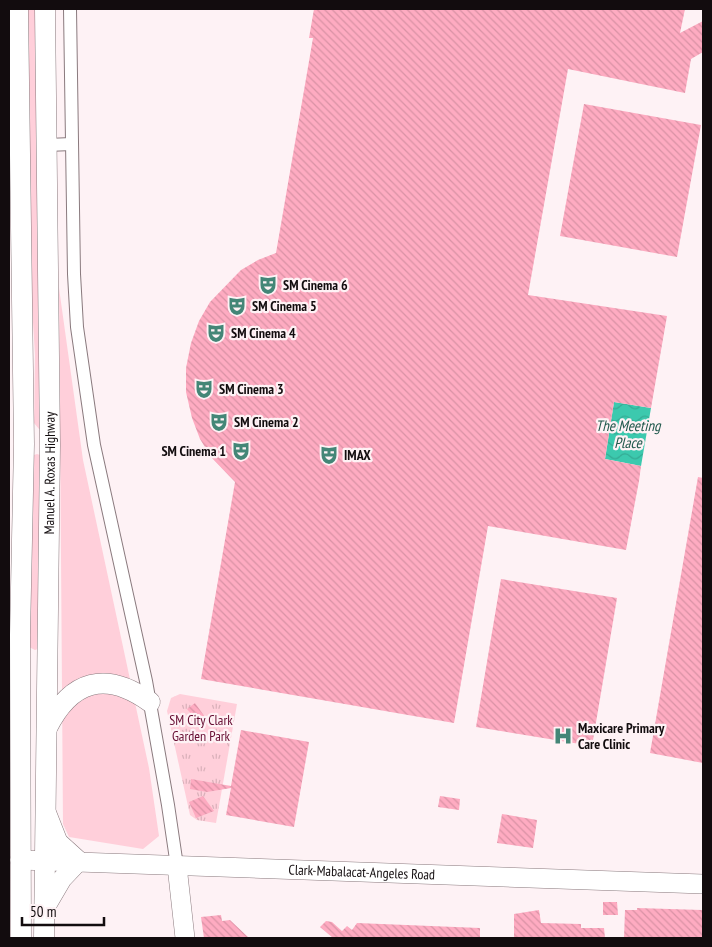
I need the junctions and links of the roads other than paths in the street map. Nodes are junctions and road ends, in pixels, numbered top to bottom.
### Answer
1 (18, 9) edge
2 (45, 9) edge
3 (70, 9) edge
4 (72, 144) junction
5 (47, 145) junction
6 (22, 301) junction
7 (50, 427) junction
8 (150, 702) junction
9 (46, 730) junction
10 (46, 811) junction
11 (46, 859) junction
12 (20, 860) junction
13 (79, 861) junction
14 (177, 866) junction
15 (703, 884) edge
16 (45, 908) junction
17 (20, 938) edge
18 (44, 938) edge
19 (185, 938) edge

1 - 6 main road, Manuel A. Roxas Highway
2 - 5 main road, Manuel A. Roxas Highway
3 - 4 street
4 - 5 street
4 - 8 street
5 - 7 main road, Manuel A. Roxas Highway
6 - 7 main road
6 - 12 main road, Manuel A. Roxas Highway
7 - 9 main road, Manuel A. Roxas Highway
8 - 9 main road
8 - 14 street
9 - 10 main road, Manuel A. Roxas Highway
10 - 11 main road, Manuel A. Roxas Highway
10 - 13 main road
11 - 12 main road, Clark-Mabalacat-Angeles Road
11 - 13 main road, Clark-Mabalacat-Angeles Road
11 - 16 main road, Manuel A. Roxas Highway
12 - 17 main road, Manuel A. Roxas Highway
13 - 14 main road, Clark-Mabalacat-Angeles Road
13 - 16 main road
14 - 15 main road, Clark-Mabalacat-Angeles Road
14 - 19 main road
16 - 18 main road, Manuel A. Roxas Highway

